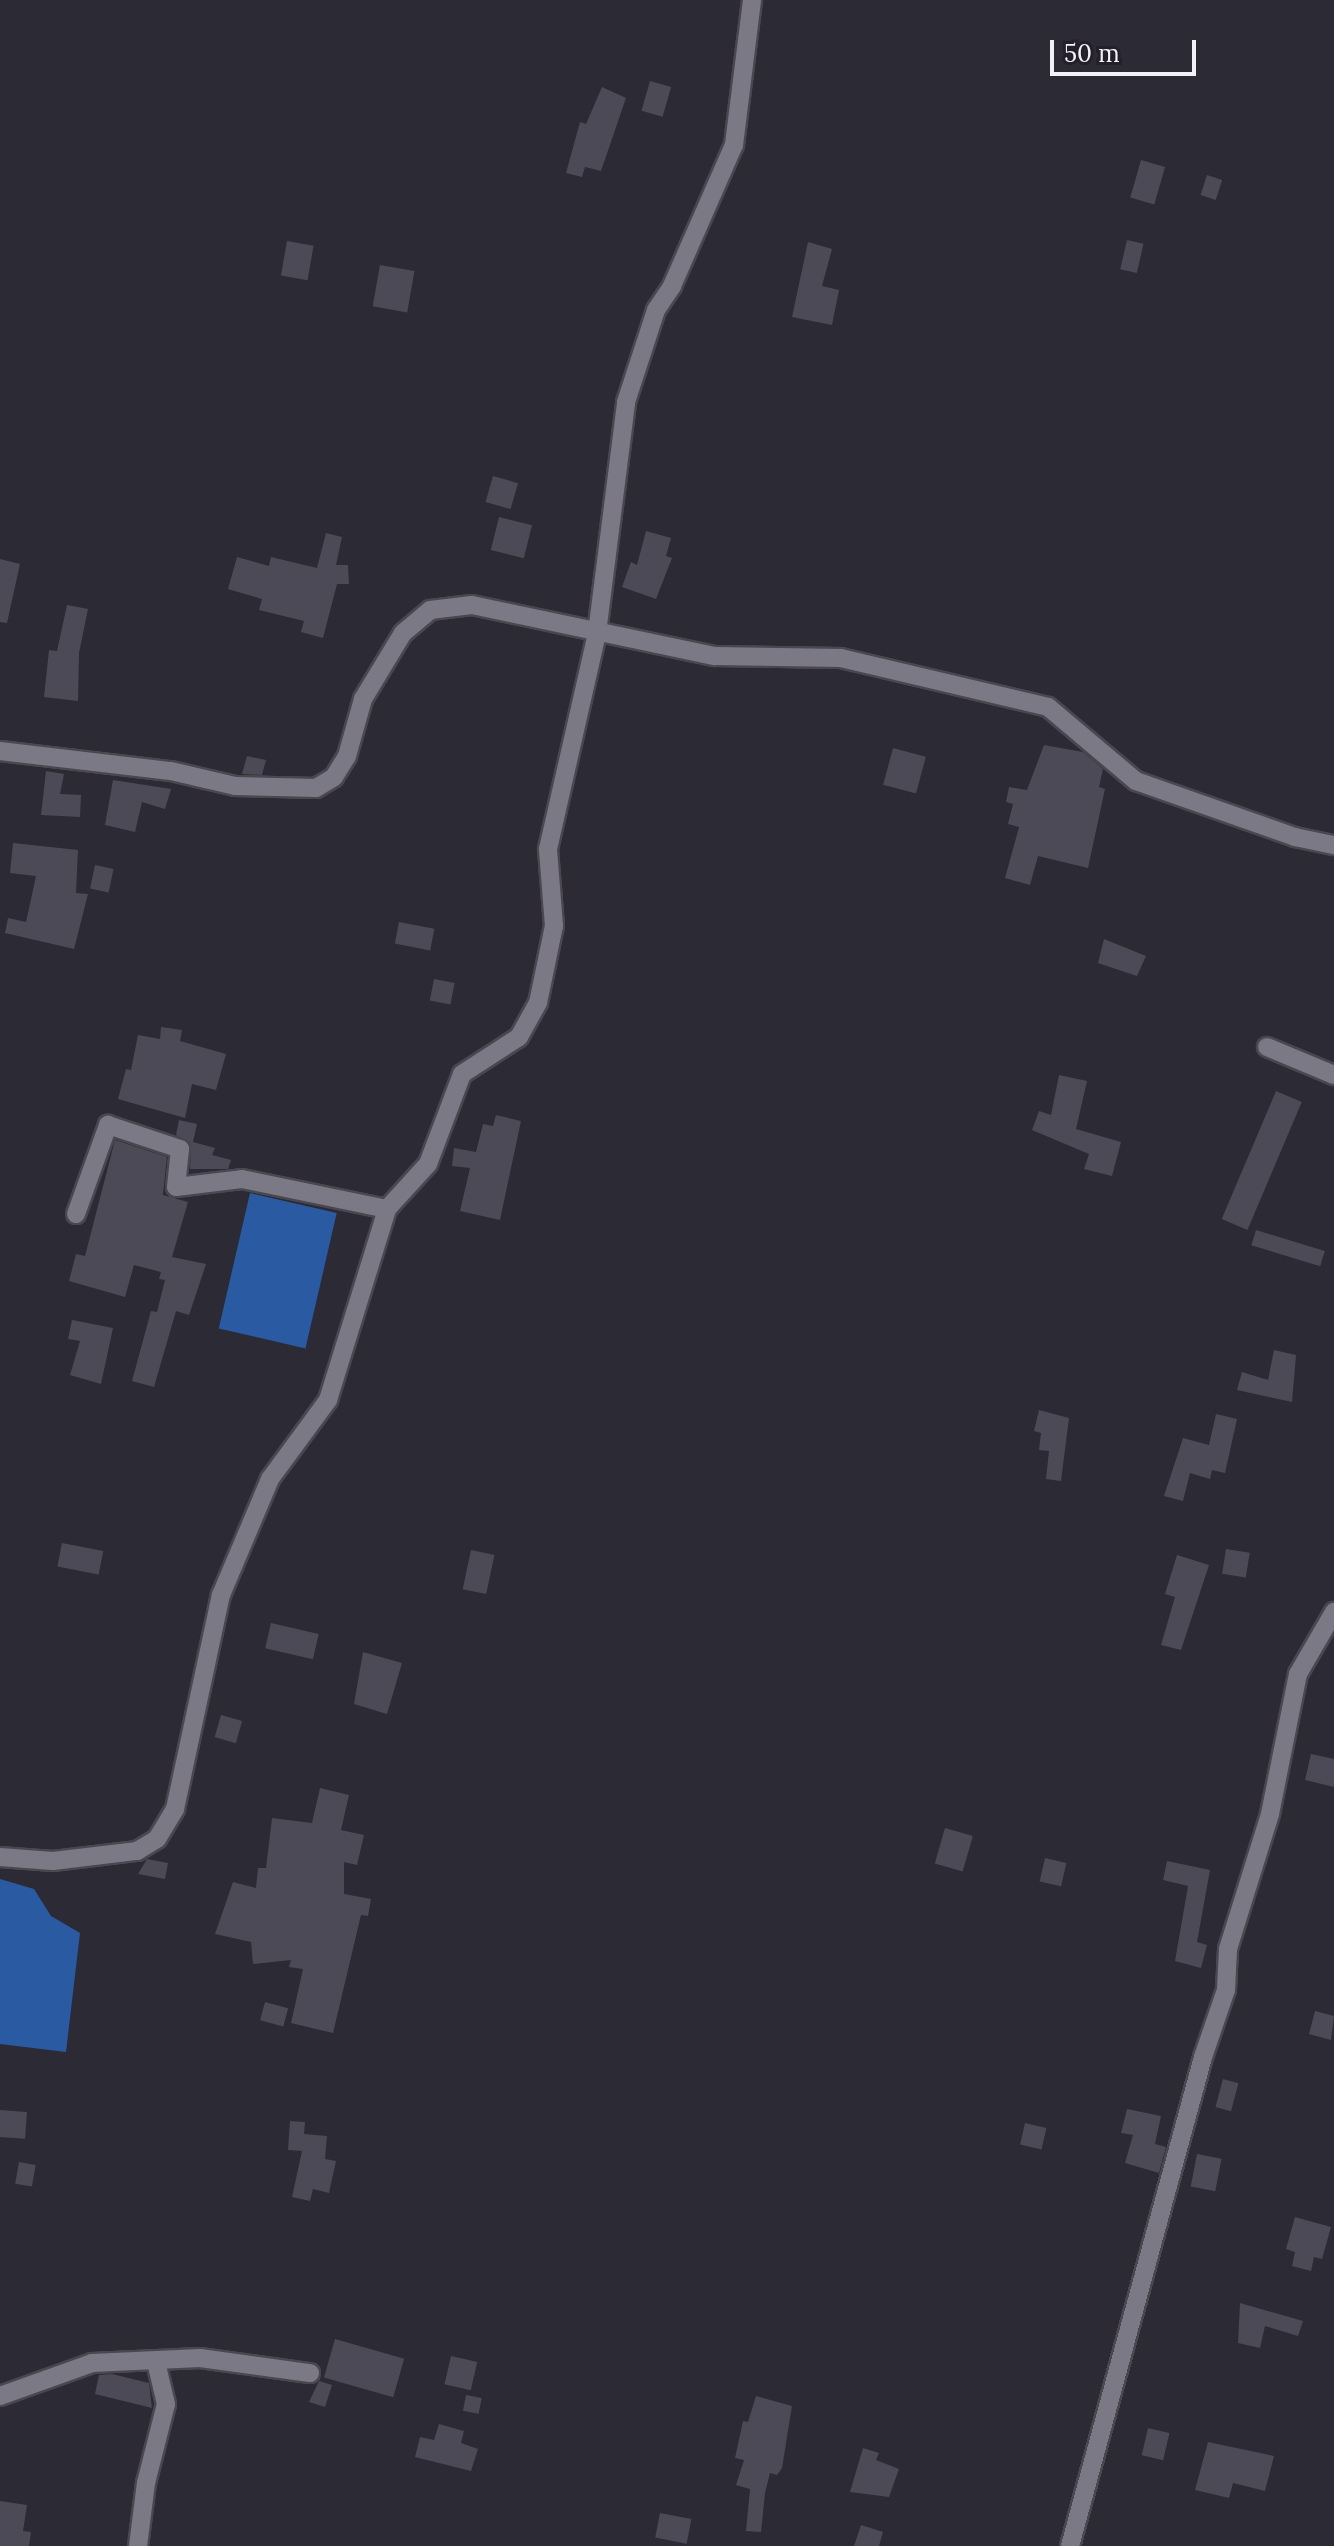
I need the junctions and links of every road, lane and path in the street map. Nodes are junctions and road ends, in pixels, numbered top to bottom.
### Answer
1 (752, 0) edge
2 (597, 633) junction
3 (0, 751) edge
4 (1334, 845) edge
5 (1267, 1047) dead end
6 (1334, 1075) edge
7 (387, 1209) junction
8 (76, 1214) dead end
9 (1334, 1612) edge
10 (0, 1857) edge
11 (156, 2362) junction
12 (310, 2373) dead end
13 (0, 2396) edge
14 (138, 2546) edge
15 (1070, 2546) edge

1 - 2 street
2 - 3 street
2 - 4 street
2 - 7 street
5 - 6 street
7 - 8 street
7 - 10 street
9 - 15 street
11 - 12 street
11 - 13 street
11 - 14 street

